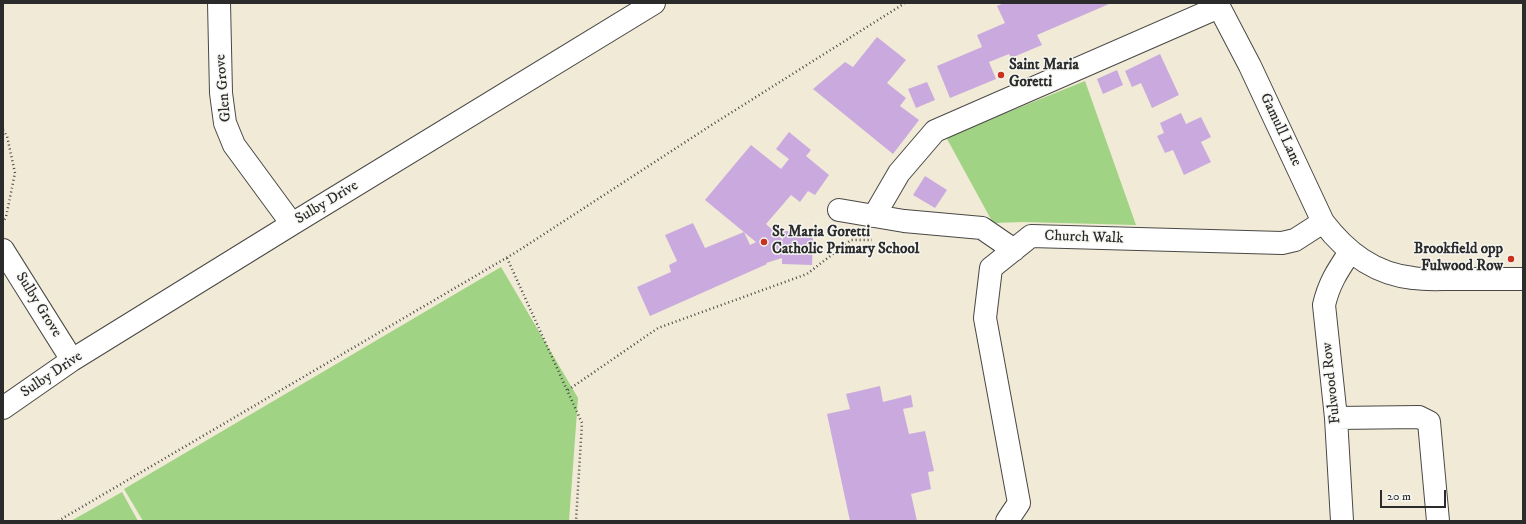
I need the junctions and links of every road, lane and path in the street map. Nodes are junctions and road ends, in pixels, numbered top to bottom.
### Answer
1 (219, 3) edge
2 (654, 3) edge
3 (905, 3) edge
4 (1218, 5) edge
5 (3, 130) edge
6 (839, 210) dead end
7 (874, 216) junction
8 (3, 222) edge
9 (1323, 222) junction
10 (292, 224) junction
11 (874, 240) dead end
12 (3, 250) edge
13 (1014, 250) junction
14 (1350, 252) junction
15 (507, 258) junction
16 (1523, 279) edge
17 (72, 360) junction
18 (568, 390) junction
19 (3, 408) edge
20 (1336, 418) junction
21 (58, 521) edge
22 (576, 521) edge
23 (1008, 521) edge
24 (1342, 521) edge
25 (1438, 521) edge

1 - 10 street, Glen Grove
2 - 10 street, Sulby Drive
3 - 15 path
4 - 7 street
4 - 9 street, Gamull Lane
5 - 8 path
6 - 7 street
7 - 13 street
9 - 13 street, Church Walk
9 - 14 street, Gamull Lane
10 - 17 street, Sulby Drive
11 - 18 path
12 - 17 street, Sulby Grove
13 - 23 street, Church Walk
14 - 16 street, Gamull Lane
14 - 20 street, Fulwood Row
15 - 18 path
15 - 21 path
17 - 19 street, Sulby Drive
18 - 22 path
20 - 24 street, Fulwood Row
20 - 25 street

